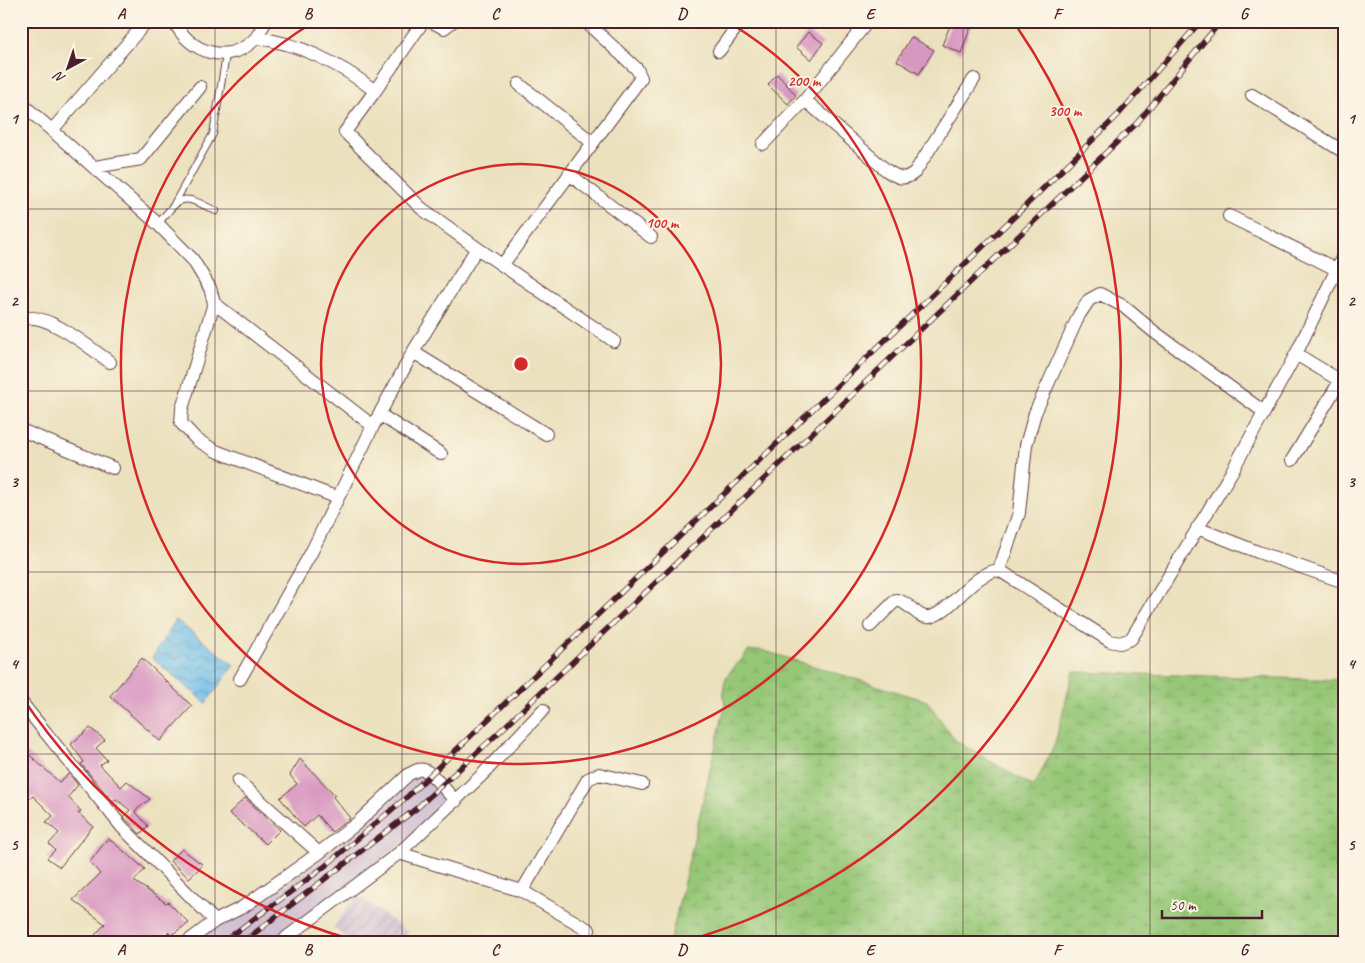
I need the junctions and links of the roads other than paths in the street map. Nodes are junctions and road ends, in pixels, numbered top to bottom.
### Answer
1 (147, 21) edge
2 (174, 21) edge
3 (266, 21) edge
4 (426, 21) edge
5 (430, 21) edge
6 (453, 21) edge
7 (585, 21) edge
8 (742, 21) edge
9 (868, 21) edge
10 (256, 38) junction
11 (719, 51) dead end
12 (226, 55) junction
13 (974, 79) dead end
14 (519, 84) dead end
15 (200, 87) dead end
16 (375, 91) junction
17 (1252, 95) dead end
18 (806, 100) junction
19 (21, 103) edge
20 (53, 129) junction
21 (593, 143) junction
22 (763, 144) dead end
23 (1344, 152) edge
24 (95, 167) junction
25 (569, 174) junction
26 (174, 204) junction
27 (216, 211) dead end
28 (1229, 216) dead end
29 (158, 224) junction
30 (651, 237) dead end
31 (477, 248) junction
32 (1344, 254) edge
33 (503, 264) junction
34 (1338, 270) junction
35 (214, 303) junction
36 (21, 320) edge
37 (614, 340) dead end
38 (413, 352) junction
39 (1296, 354) junction
40 (110, 362) dead end
41 (1342, 382) edge
42 (1264, 412) junction
43 (379, 414) junction
44 (373, 426) junction
45 (21, 430) edge
46 (546, 434) dead end
47 (441, 454) dead end
48 (1292, 460) dead end
49 (113, 468) dead end
50 (338, 498) junction
51 (1197, 528) junction
52 (999, 570) junction
53 (1344, 582) edge
54 (870, 626) dead end
55 (240, 679) dead end
56 (21, 702) edge
57 (544, 710) dead end
58 (238, 781) dead end
59 (642, 784) dead end
60 (456, 801) junction
61 (319, 853) junction
62 (399, 853) junction
63 (522, 891) junction
64 (215, 921) junction
65 (589, 930) dead end
66 (188, 942) edge
67 (283, 942) edge

1 - 20 street
2 - 12 street
3 - 10 street
4 - 16 street
5 - 6 street
7 - 21 street
8 - 11 street
9 - 18 street
10 - 12 street
10 - 16 street
12 - 26 lane
13 - 18 street
14 - 21 street
15 - 24 street
16 - 31 street
17 - 23 street
18 - 22 street
19 - 20 street
20 - 24 street
21 - 25 street
24 - 29 street
25 - 30 street
25 - 33 street
26 - 27 lane
26 - 29 lane
28 - 34 street
29 - 35 street
31 - 33 street
31 - 38 street
32 - 34 street
33 - 37 street
34 - 39 street
35 - 44 street
35 - 50 street
36 - 40 street
38 - 43 street
38 - 46 street
39 - 41 street
39 - 42 street
41 - 48 street
42 - 51 street
42 - 52 street
43 - 44 street
43 - 47 street
44 - 50 street
45 - 49 street
50 - 55 street
51 - 52 street
51 - 53 street
52 - 54 street
56 - 64 street
57 - 60 street
58 - 61 street
59 - 63 street
60 - 61 street
60 - 62 street
61 - 64 street
62 - 63 street
62 - 67 street
63 - 65 street
64 - 66 street

